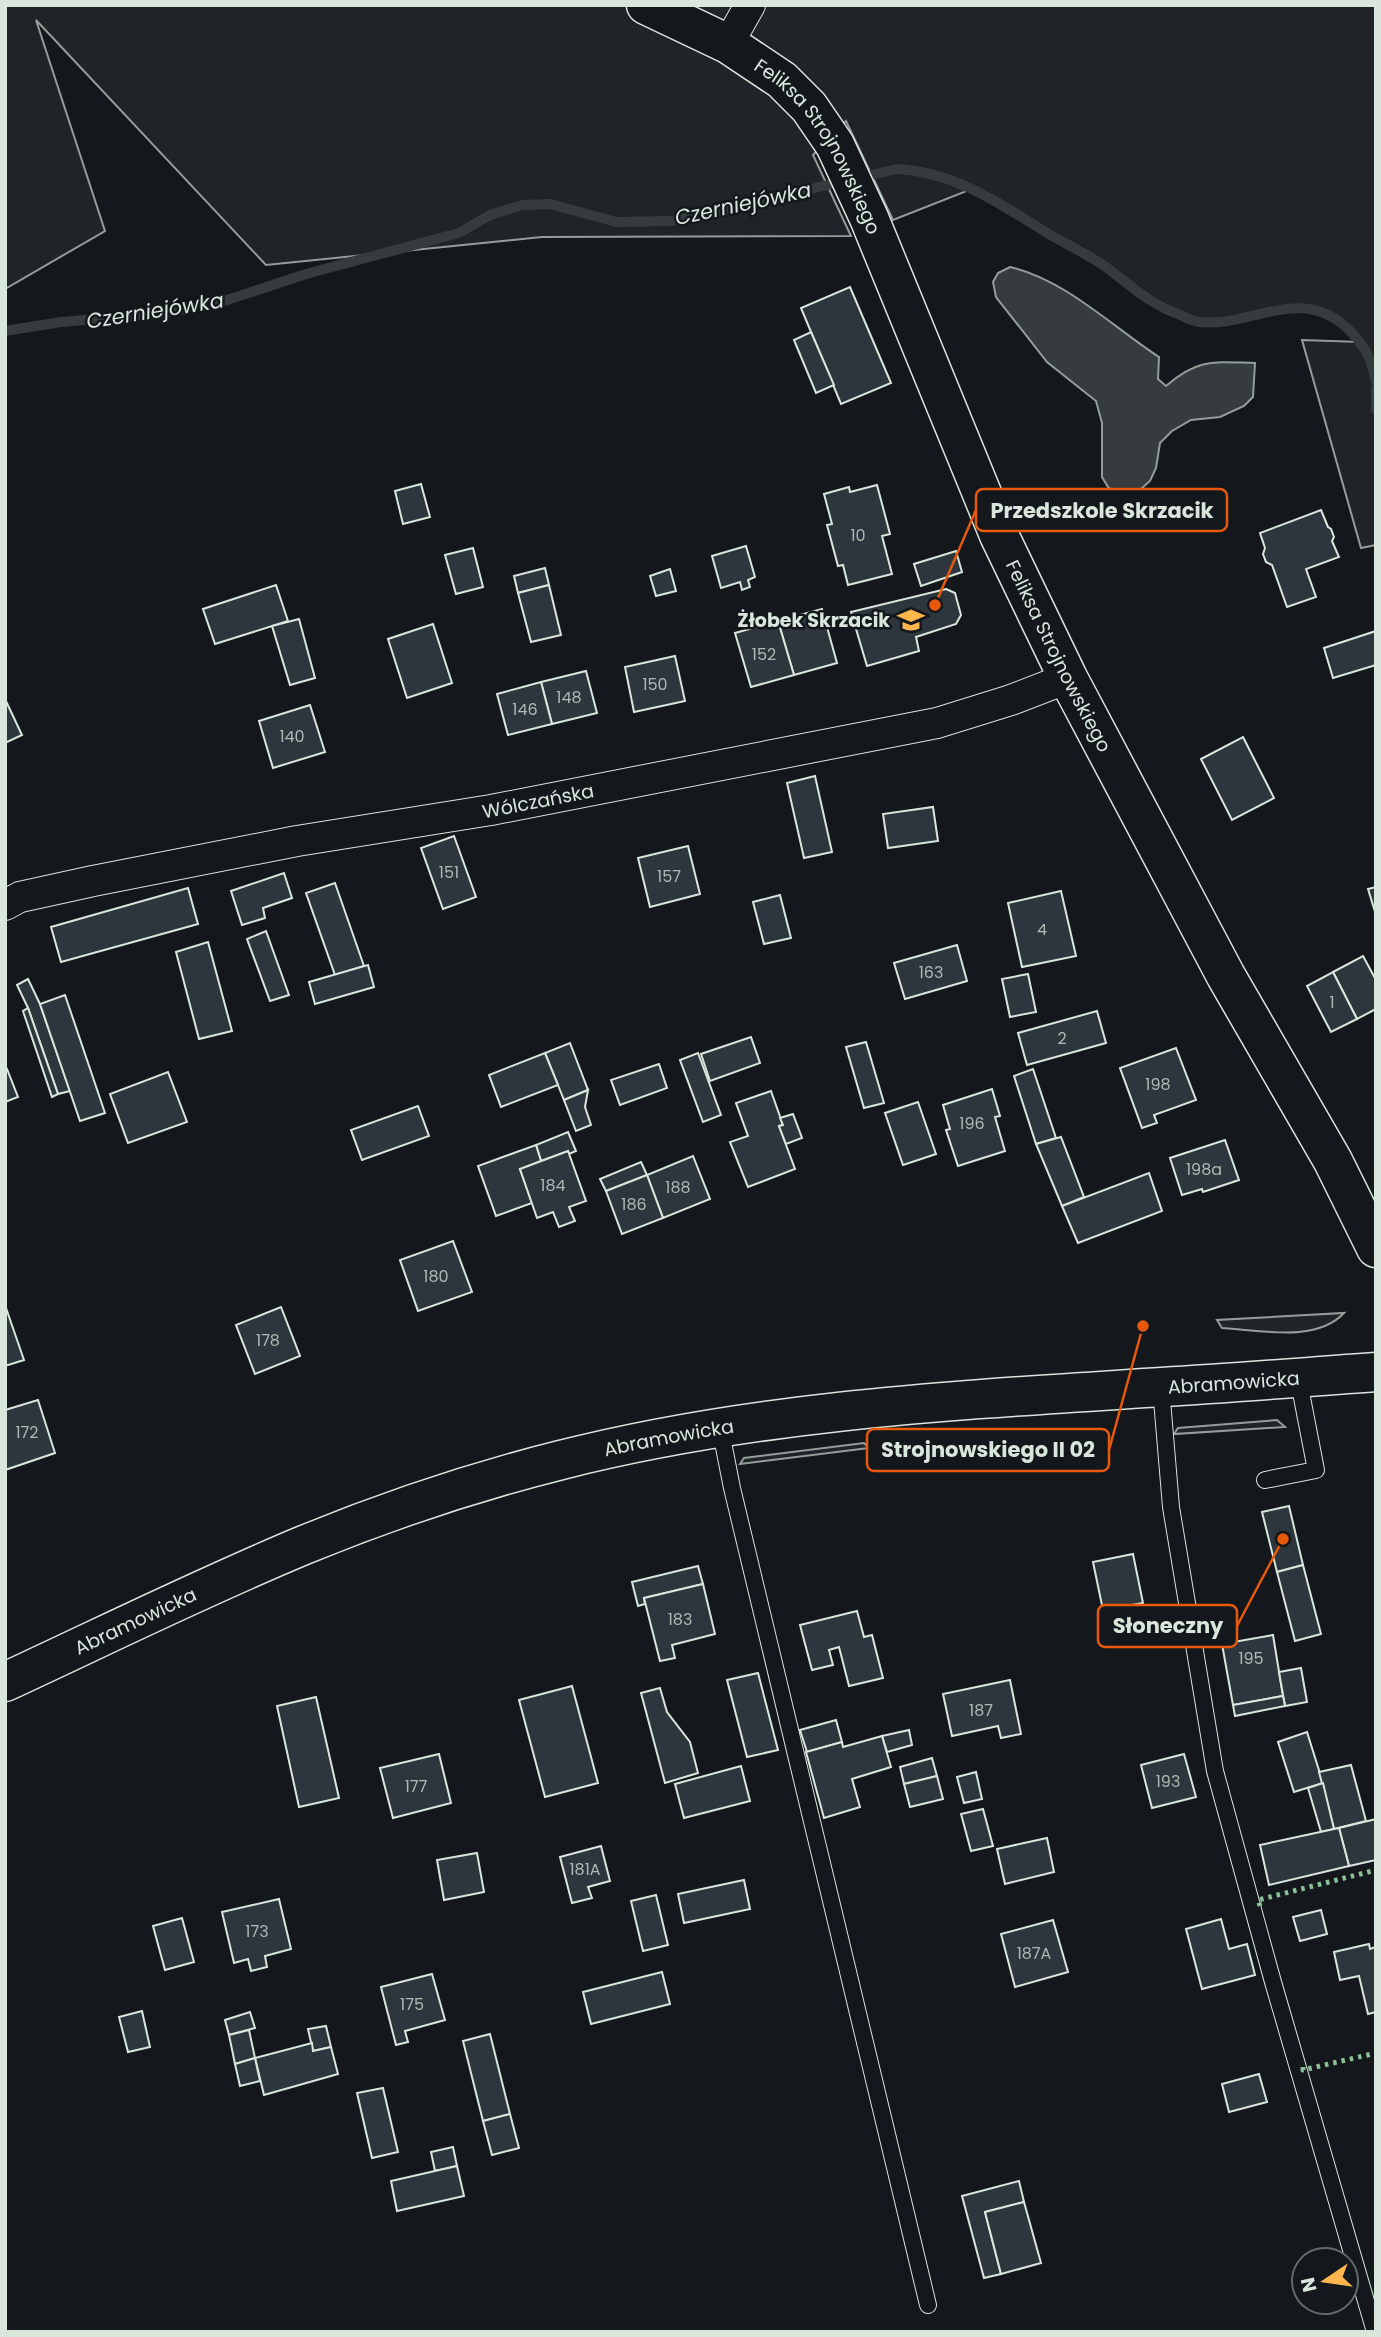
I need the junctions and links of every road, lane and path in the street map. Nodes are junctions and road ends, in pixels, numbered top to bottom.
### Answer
1 (646, 5) edge
2 (750, 5) edge
3 (728, 44) junction
4 (1068, 678) junction
5 (5, 905) edge
6 (1376, 1248) edge
7 (1376, 1372) edge
8 (1298, 1377) junction
9 (1161, 1388) junction
10 (720, 1427) junction
11 (1265, 1480) dead end
12 (5, 1682) edge
13 (928, 2305) dead end
14 (1375, 2332) edge

1 - 3 street, Feliksa Strojnowskiego
2 - 3 street
3 - 4 street, Feliksa Strojnowskiego
4 - 5 street, Wólczańska
4 - 6 street, Feliksa Strojnowskiego
7 - 8 street, Abramowicka
8 - 9 street, Abramowicka
8 - 11 lane
9 - 10 street, Abramowicka
9 - 14 lane
10 - 12 street, Abramowicka
10 - 13 lane

